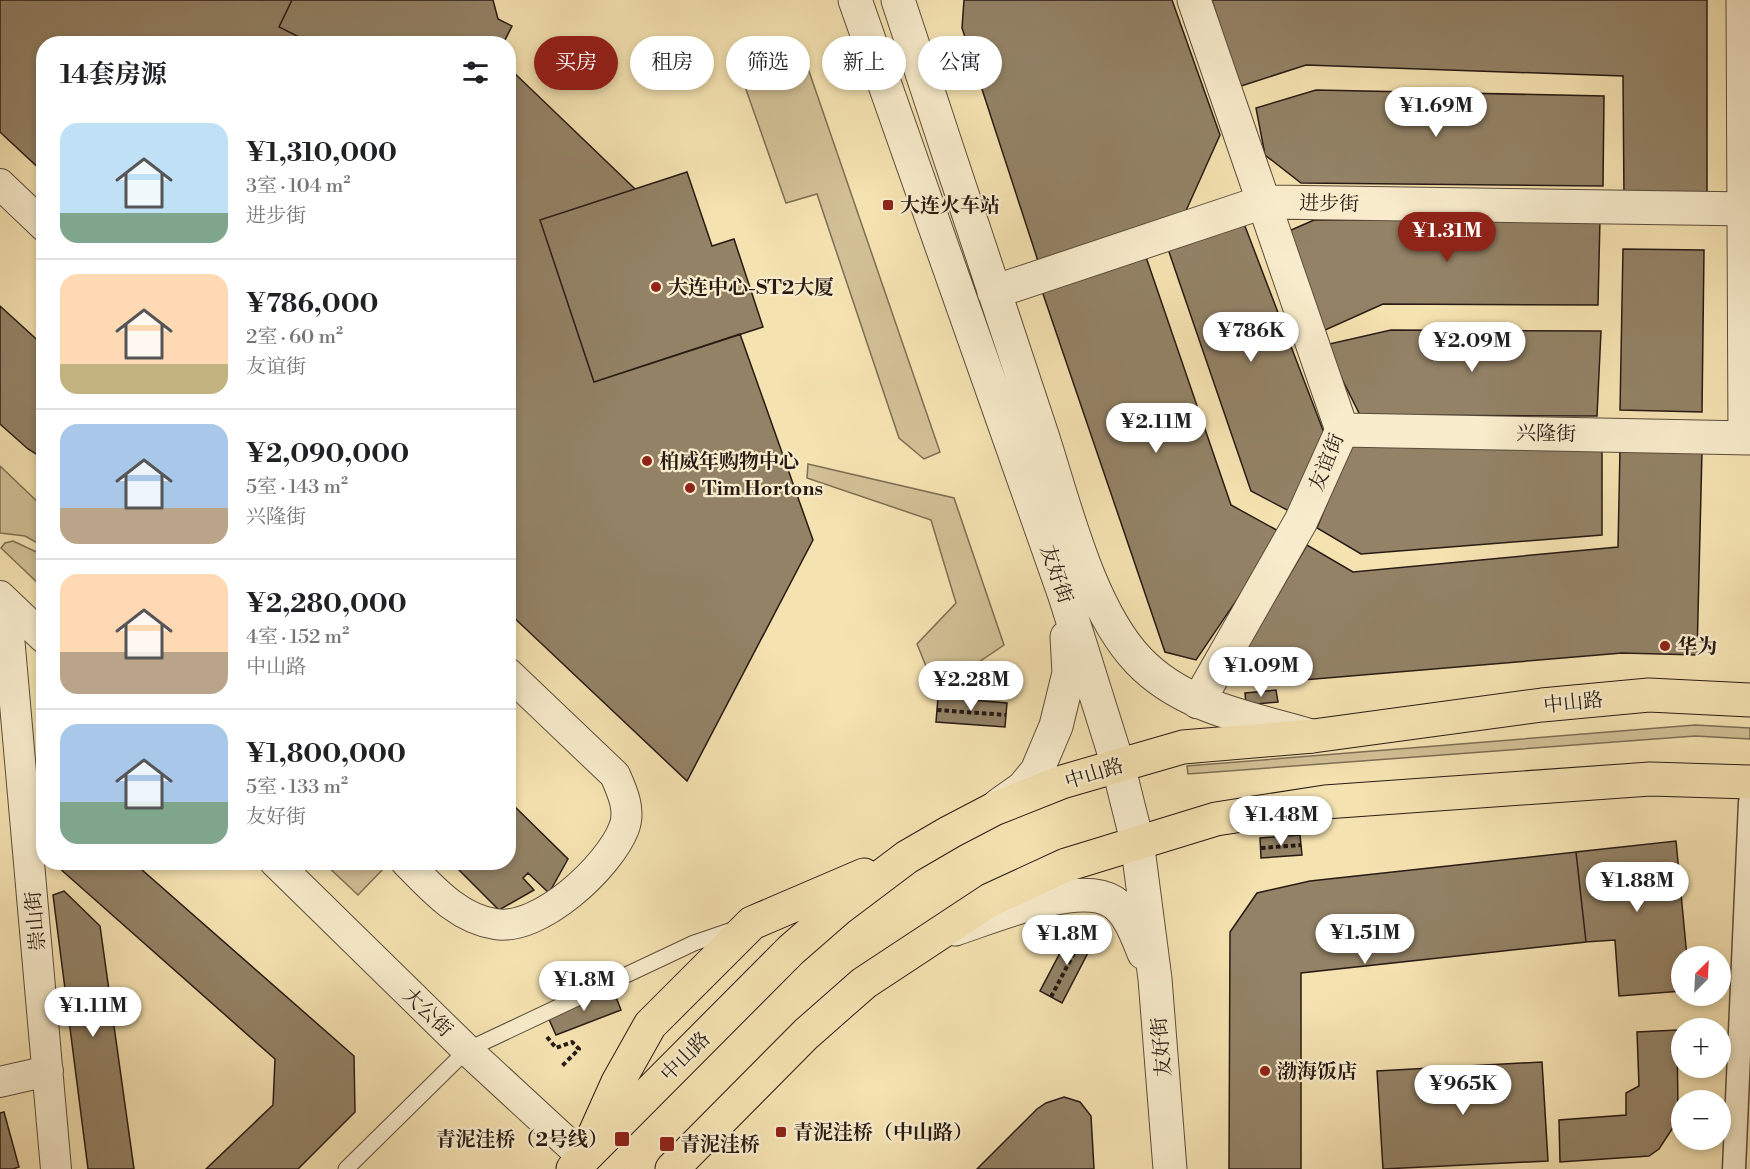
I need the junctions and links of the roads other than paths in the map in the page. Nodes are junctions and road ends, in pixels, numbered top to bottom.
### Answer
1 (898, 0) edge
2 (1194, 0) edge
3 (1743, 0) edge
4 (855, 1) edge
5 (0, 184) edge
6 (1263, 202) junction
7 (1747, 209) edge
8 (36, 218) edge
9 (994, 292) junction
10 (1342, 430) junction
11 (1747, 437) edge
12 (1065, 596) junction
13 (3, 599) edge
14 (36, 630) edge
15 (516, 681) edge
16 (1750, 700) edge
17 (1197, 702) junction
18 (1313, 736) junction
19 (1118, 765) junction
20 (1750, 782) edge
21 (1750, 802) edge
22 (994, 809) junction
23 (1137, 841) junction
24 (907, 857) junction
25 (283, 870) edge
26 (414, 870) edge
27 (752, 923) junction
28 (932, 936) junction
29 (1155, 979) junction
30 (467, 1050) junction
31 (48, 1071) junction
32 (0, 1082) edge
33 (578, 1164) edge
34 (56, 1169) edge
35 (346, 1169) edge
36 (672, 1169) edge
37 (1170, 1169) edge
38 (1734, 1169) edge

1 - 9 street, 友好街
2 - 6 street, 友谊街
3 - 7 street
4 - 12 street, 友好街
5 - 8 street
6 - 7 street, 进步街
6 - 9 street, 进步街
6 - 10 street, 友谊街
7 - 11 street
9 - 17 street, 友好街
10 - 11 street, 兴隆街
10 - 17 street, 友谊街
12 - 19 street, 友好街
12 - 22 street
13 - 14 street
13 - 31 street, 崇山街
15 - 26 street
16 - 18 main road, 中山路
17 - 18 street, 友好街
18 - 19 main road, 中山路
19 - 22 main road, 中山路
19 - 23 street, 友好街
20 - 23 main road
21 - 38 street
22 - 24 main road, 中山路
23 - 28 main road
23 - 29 street, 友好街
24 - 27 main road
24 - 33 main road, 中山路
25 - 30 street, 大公街
27 - 30 lane
27 - 33 main road
28 - 29 street
28 - 36 main road
29 - 37 street, 友好街
30 - 33 street, 大公街
30 - 35 lane
31 - 32 street
31 - 34 street, 崇山街

